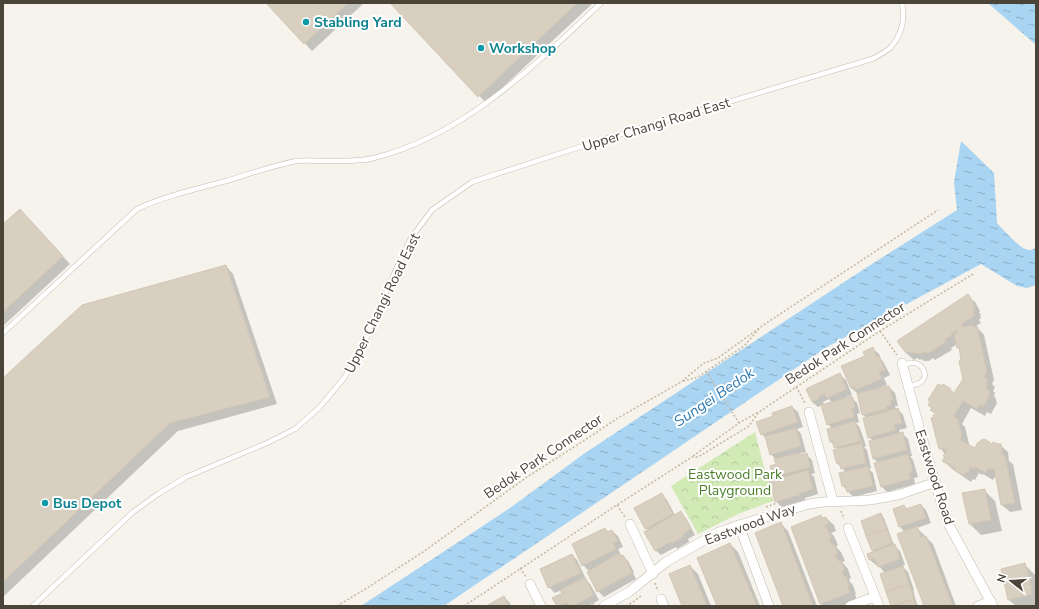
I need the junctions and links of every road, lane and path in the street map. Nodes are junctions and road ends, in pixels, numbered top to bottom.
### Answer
1 (601, 3) edge
2 (902, 3) edge
3 (938, 210) dead end
4 (973, 274) dead end
5 (762, 326) junction
6 (880, 331) junction
7 (3, 333) edge
8 (903, 365) junction
9 (706, 371) junction
10 (681, 382) junction
11 (796, 387) junction
12 (908, 387) junction
13 (759, 412) junction
14 (809, 412) joint
15 (739, 423) junction
16 (692, 457) junction
17 (936, 482) junction
18 (833, 501) junction
19 (617, 505) junction
20 (847, 510) dead end
21 (841, 511) dead end
22 (630, 524) joint
23 (739, 525) junction
24 (848, 528) dead end
25 (653, 574) junction
26 (655, 583) dead end
27 (530, 584) dead end
28 (652, 586) dead end
29 (642, 595) dead end
30 (874, 597) junction
31 (992, 604) edge
32 (33, 606) edge
33 (337, 606) edge
34 (464, 606) edge
35 (541, 606) edge
36 (604, 606) edge
37 (626, 606) edge
38 (769, 606) edge
39 (850, 606) edge
40 (879, 606) edge
41 (978, 606) edge

1 - 7 lane
2 - 32 lane, Upper Changi Road East
3 - 5 path, Bedok Park Connector
4 - 6 path, Bedok Park Connector
5 - 9 path, Bedok Park Connector
5 - 10 path, Bedok Park Connector
6 - 8 path
6 - 11 path, Bedok Park Connector
8 - 12 street, Eastwood Road
8 - 12 lane
9 - 10 path, Bedok Park Connector
9 - 15 path
10 - 33 path, Bedok Park Connector
11 - 13 path, Bedok Park Connector
11 - 14 path
12 - 17 street, Eastwood Road
13 - 15 path, Bedok Park Connector
13 - 16 path, Bedok Park Connector
14 - 18 street
15 - 16 path, Bedok Park Connector
16 - 19 path, Bedok Park Connector
17 - 18 street, Eastwood Way
17 - 31 street, Eastwood Road
18 - 23 street, Eastwood Way
19 - 22 path
19 - 34 path, Bedok Park Connector
20 - 21 path
22 - 25 street
23 - 25 street, Eastwood Way
23 - 38 street
24 - 30 street
25 - 36 street, Eastwood Way
26 - 28 path
27 - 35 street
29 - 37 path
30 - 39 street
30 - 40 street
31 - 41 street

